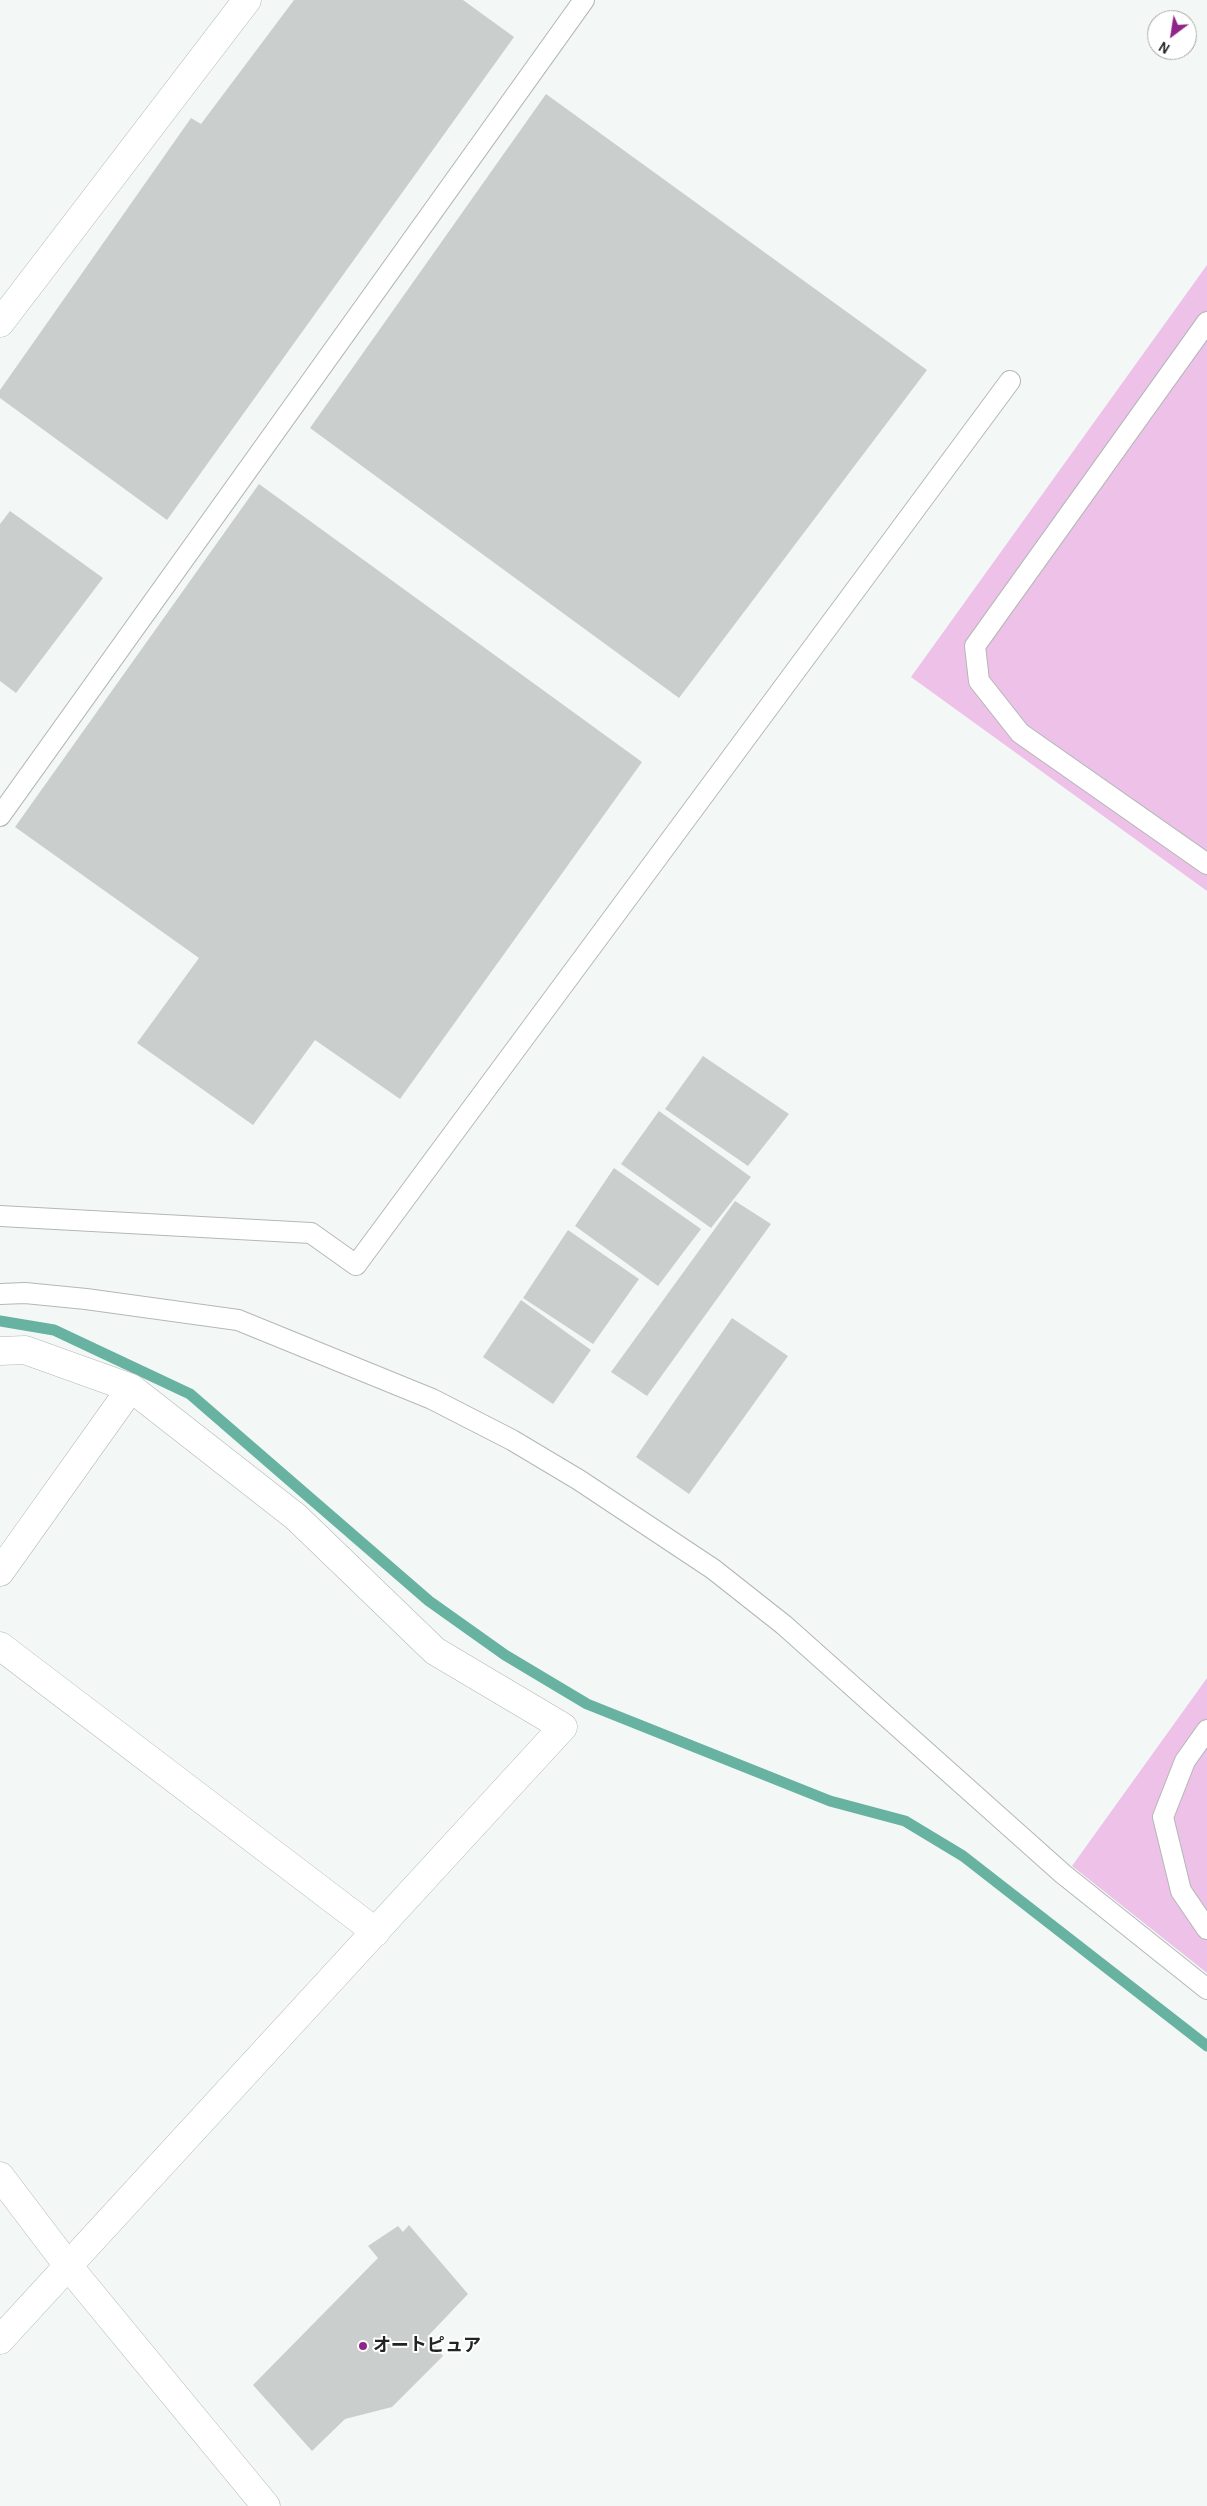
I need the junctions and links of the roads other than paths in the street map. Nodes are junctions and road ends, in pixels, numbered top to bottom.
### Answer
1 (248, 0) edge
2 (584, 0) edge
3 (1207, 322) edge
4 (0, 323) edge
5 (1010, 381) dead end
6 (0, 816) edge
7 (1207, 864) edge
8 (0, 1216) edge
9 (0, 1294) edge
10 (0, 1351) edge
11 (131, 1388) junction
12 (0, 1572) edge
13 (0, 1646) edge
14 (1207, 1730) edge
15 (1207, 1930) edge
16 (376, 1932) junction
17 (1207, 1989) edge
18 (0, 2176) edge
19 (69, 2267) junction
20 (0, 2340) edge
21 (266, 2506) edge

1 - 4 street
2 - 6 lane
3 - 7 lane
5 - 8 lane
9 - 17 lane
10 - 11 street
11 - 12 street
11 - 16 street
13 - 16 street
14 - 15 lane
16 - 19 street
18 - 19 street
19 - 20 street
19 - 21 street

